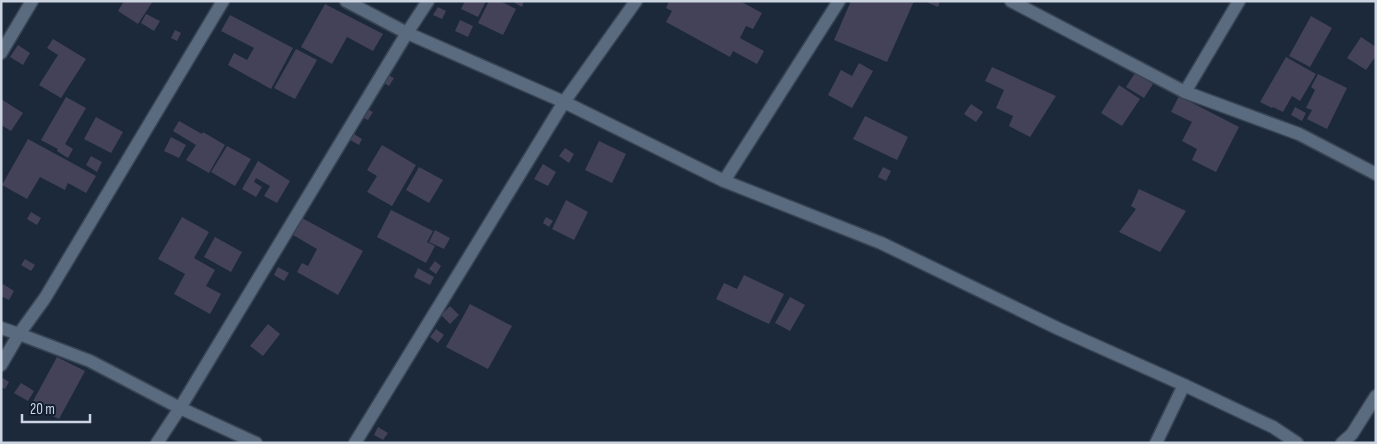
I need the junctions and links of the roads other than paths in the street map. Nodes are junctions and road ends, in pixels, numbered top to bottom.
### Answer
1 (32, 1) edge
2 (223, 1) edge
3 (346, 1) edge
4 (428, 1) edge
5 (636, 1) edge
6 (839, 1) edge
7 (1011, 1) edge
8 (1239, 1) edge
9 (407, 33) junction
10 (1, 54) edge
11 (1185, 92) junction
12 (564, 102) junction
13 (1376, 174) edge
14 (724, 181) junction
15 (1, 328) edge
16 (19, 334) junction
17 (1, 364) edge
18 (1184, 385) junction
19 (1376, 396) edge
20 (180, 408) junction
21 (157, 443) edge
22 (256, 443) edge
23 (355, 443) edge
24 (1156, 443) edge
25 (1297, 443) edge
26 (1342, 443) edge

1 - 10 street
2 - 16 street
3 - 9 street
4 - 9 street
5 - 12 street
6 - 14 street
7 - 11 street
8 - 11 street
9 - 12 street
9 - 20 street
11 - 13 street
12 - 14 street
12 - 23 street
14 - 18 street
15 - 16 street
16 - 17 street
16 - 20 street
18 - 24 street
18 - 25 street
19 - 26 street
20 - 21 street
20 - 22 street

